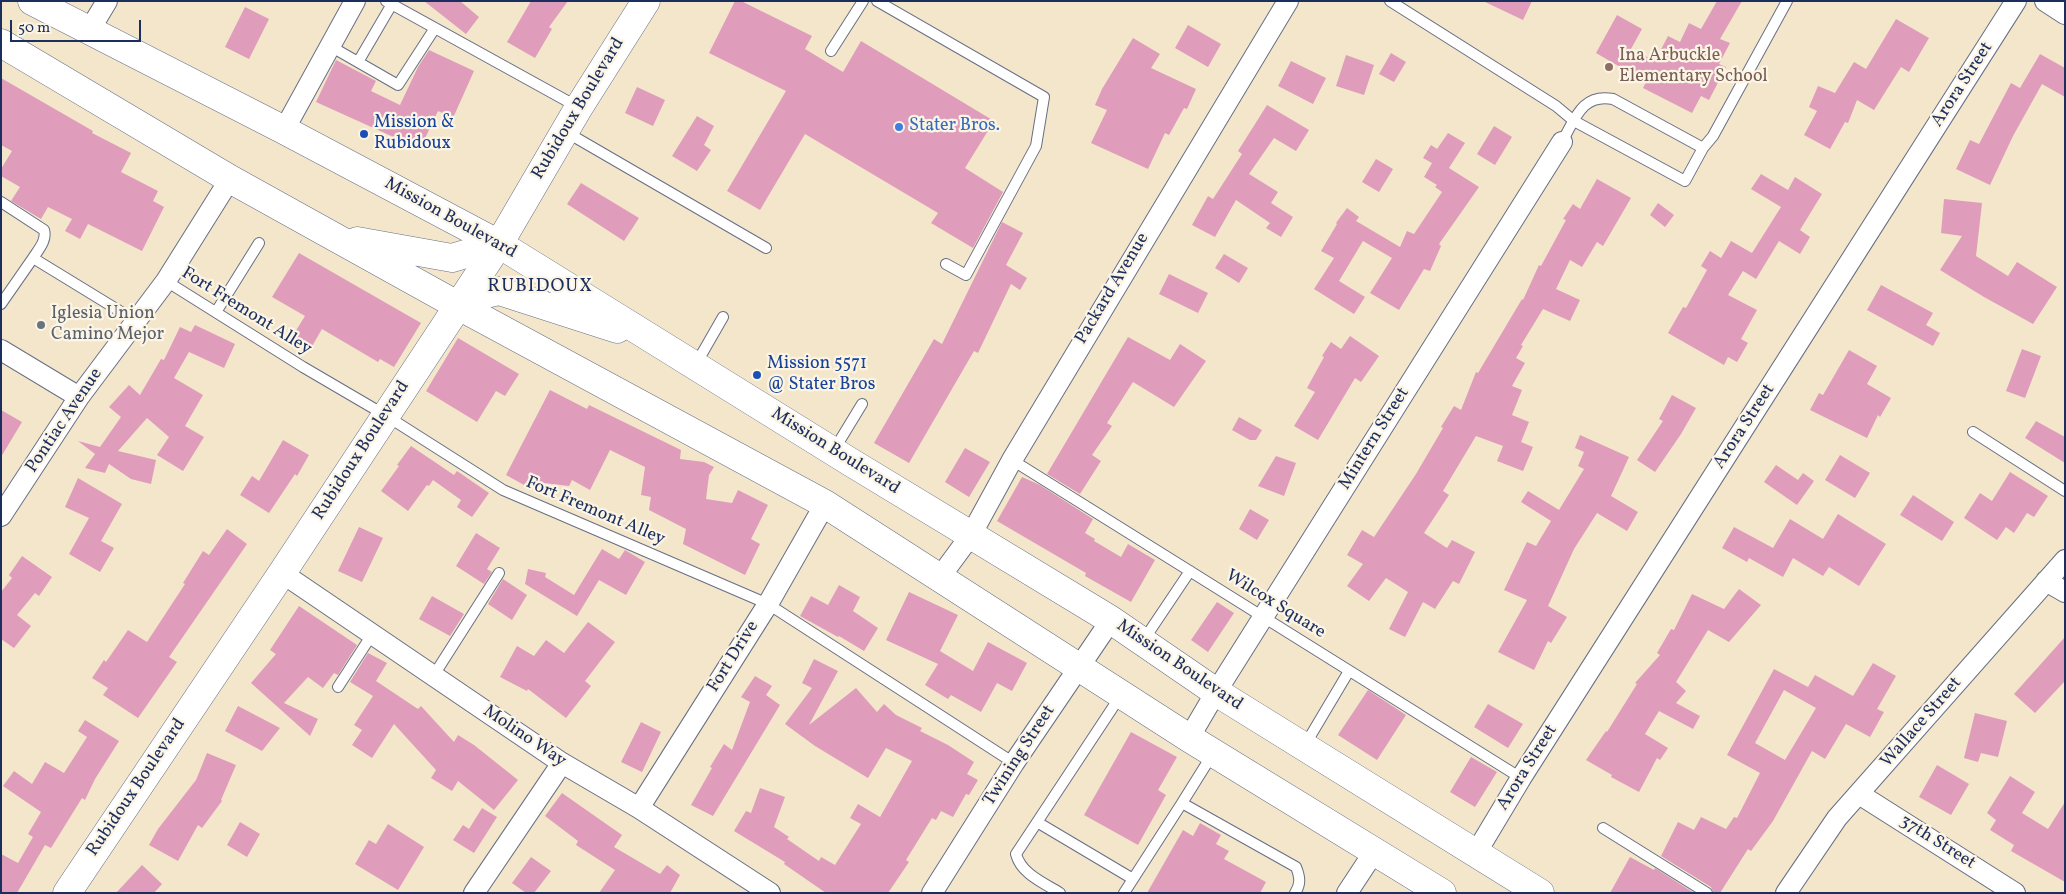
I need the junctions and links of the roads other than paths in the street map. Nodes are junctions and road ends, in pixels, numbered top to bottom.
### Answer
1 (32, 1) edge
2 (107, 1) edge
3 (355, 1) edge
4 (646, 1) edge
5 (863, 1) edge
6 (877, 1) edge
7 (1288, 1) edge
8 (1390, 1) edge
9 (1787, 1) edge
10 (2016, 1) edge
11 (2045, 1) edge
12 (389, 3) edge
13 (2065, 14) edge
14 (435, 28) junction
15 (89, 31) junction
16 (1, 43) edge
17 (330, 46) junction
18 (832, 51) dead end
19 (358, 62) junction
20 (579, 107) junction
21 (1574, 121) junction
22 (284, 130) junction
23 (565, 131) junction
24 (1562, 142) joint
25 (1703, 148) junction
26 (230, 179) junction
27 (1, 202) edge
28 (334, 237) junction
29 (259, 243) dead end
30 (499, 244) junction
31 (766, 248) dead end
32 (33, 258) junction
33 (946, 264) dead end
34 (166, 281) junction
35 (1, 304) edge
36 (457, 305) junction
37 (216, 312) junction
38 (722, 317) dead end
39 (136, 321) junction
40 (653, 340) junction
41 (1, 350) edge
42 (696, 365) junction
43 (79, 397) junction
44 (862, 404) dead end
45 (386, 415) junction
46 (1973, 432) dead end
47 (833, 451) junction
48 (1012, 460) junction
49 (2065, 491) edge
50 (825, 504) junction
51 (1, 516) edge
52 (971, 534) junction
53 (2065, 560) edge
54 (1190, 571) junction
55 (499, 572) dead end
56 (282, 573) junction
57 (940, 578) junction
58 (2046, 581) junction
59 (2065, 592) edge
60 (768, 604) junction
61 (1263, 616) junction
62 (1111, 620) junction
63 (373, 633) junction
64 (1143, 642) junction
65 (1078, 667) junction
66 (1349, 671) junction
67 (434, 675) junction
68 (338, 687) dead end
69 (1216, 692) junction
70 (1121, 695) junction
71 (1189, 738) junction
72 (1304, 746) junction
73 (1214, 753) junction
74 (1014, 763) junction
75 (562, 764) junction
76 (1521, 778) junction
77 (1859, 794) junction
78 (1182, 803) junction
79 (639, 808) junction
80 (1037, 822) junction
81 (1602, 828) dead end
82 (1374, 852) junction
83 (1476, 853) junction
84 (1133, 879) junction
85 (67, 893) edge
86 (474, 893) edge
87 (770, 893) edge
88 (932, 893) edge
89 (1060, 893) edge
90 (1124, 893) edge
91 (1295, 893) edge
92 (1347, 893) edge
93 (1442, 893) edge
94 (1540, 893) edge
95 (1706, 893) edge
96 (1786, 893) edge
97 (2015, 893) edge

1 - 15 main road, Mission Boulevard
2 - 15 street
3 - 17 street
4 - 20 main road, Rubidoux Boulevard
5 - 18 lane
6 - 33 lane
7 - 48 street, Packard Avenue
8 - 21 lane
9 - 25 lane
10 - 76 street, Arora Street
11 - 13 street
12 - 14 lane
12 - 19 lane
14 - 19 lane
14 - 20 lane
15 - 22 main road, Mission Boulevard
16 - 26 main road
17 - 19 lane
17 - 22 street
20 - 23 main road, Rubidoux Boulevard
21 - 24 lane
21 - 25 lane
21 - 25 lane
22 - 30 main road, Mission Boulevard
23 - 30 main road, Rubidoux Boulevard
23 - 31 lane
24 - 61 street, Mintern Street
26 - 28 main road
26 - 34 street, Pontiac Avenue
27 - 32 lane
28 - 30 main road
28 - 36 main road
29 - 37 lane
30 - 36 main road, Rubidoux Boulevard
30 - 40 main road, Mission Boulevard
32 - 35 lane
32 - 39 lane
34 - 37 lane, Fort Fremont Alley
34 - 39 street, Pontiac Avenue
36 - 40 main road
36 - 45 main road, Rubidoux Boulevard
36 - 50 main road
37 - 45 lane, Fort Fremont Alley
38 - 42 lane
39 - 43 street, Pontiac Avenue
40 - 42 main road, Mission Boulevard
41 - 43 street
42 - 47 main road, Mission Boulevard
43 - 51 street, Pontiac Avenue
44 - 47 lane
45 - 56 main road, Rubidoux Boulevard
45 - 60 lane, Fort Fremont Alley
46 - 49 lane
47 - 52 main road, Mission Boulevard
48 - 52 street, Packard Avenue
48 - 54 lane, Wilcox Square
50 - 57 main road
50 - 60 street, Fort Drive
52 - 57 street, Packard Avenue
52 - 62 main road, Mission Boulevard
53 - 58 street, Wallace Street
54 - 61 lane, Wilcox Square
54 - 64 lane
55 - 67 lane
56 - 63 street, Molino Way
56 - 85 main road, Rubidoux Boulevard
57 - 65 main road
58 - 59 street
58 - 77 street, Wallace Street
60 - 74 lane, Fort Fremont Alley
60 - 79 street, Fort Drive
61 - 66 lane, Wilcox Square
61 - 69 street, Mintern Street
62 - 64 main road, Mission Boulevard
62 - 65 street, Twining Street
63 - 67 street, Molino Way
63 - 68 lane
64 - 69 main road, Mission Boulevard
65 - 70 main road
65 - 74 street, Twining Street
66 - 72 lane
66 - 76 lane, Wilcox Square
67 - 75 street, Molino Way
69 - 71 street, Mintern Street
69 - 72 main road, Mission Boulevard
70 - 71 main road
70 - 80 lane
71 - 73 main road
72 - 83 main road, Mission Boulevard
73 - 78 lane
73 - 82 main road
74 - 88 street, Twining Street
75 - 79 street, Molino Way
75 - 86 street
76 - 83 street, Arora Street
77 - 96 street, Wallace Street
77 - 97 street, 37th Street
78 - 84 lane
78 - 91 lane
79 - 87 street, Molino Way
80 - 84 lane
80 - 89 lane
81 - 95 lane
82 - 92 street
82 - 93 main road
83 - 94 main road, Mission Boulevard
84 - 90 lane

